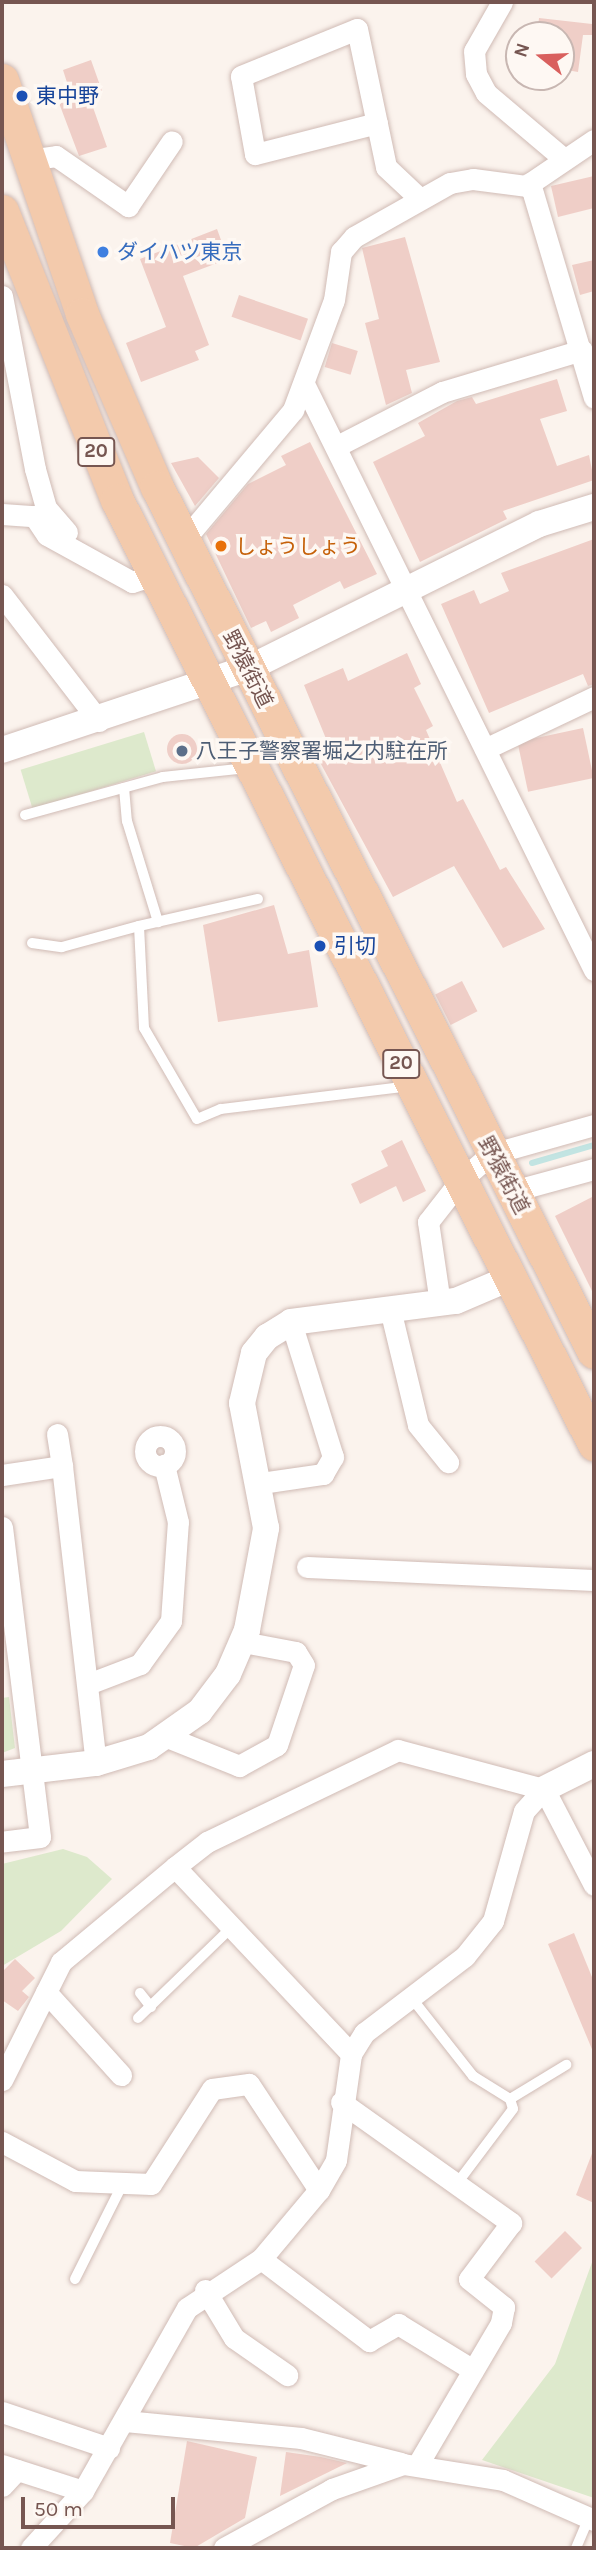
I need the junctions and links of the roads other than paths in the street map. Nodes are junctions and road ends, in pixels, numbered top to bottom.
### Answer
1 (502, 2) edge
2 (2, 80) edge
3 (377, 123) junction
4 (594, 140) edge
5 (172, 141) dead end
6 (563, 158) junction
7 (28, 160) junction
8 (530, 183) junction
9 (418, 197) junction
10 (2, 211) edge
11 (2, 296) edge
12 (26, 325) junction
13 (582, 350) junction
14 (304, 384) junction
15 (594, 398) edge
16 (337, 446) junction
17 (594, 507) edge
18 (2, 514) edge
19 (67, 531) dead end
20 (184, 540) junction
21 (154, 575) junction
22 (405, 589) junction
23 (2, 595) edge
24 (249, 668) junction
25 (210, 684) junction
26 (594, 697) edge
27 (99, 720) junction
28 (485, 749) junction
29 (2, 750) edge
30 (252, 767) junction
31 (124, 788) junction
32 (25, 815) dead end
33 (258, 899) dead end
34 (158, 922) junction
35 (139, 926) junction
36 (32, 943) dead end
37 (593, 965) edge
38 (412, 1086) junction
39 (594, 1125) edge
40 (491, 1154) junction
41 (594, 1169) edge
42 (460, 1181) junction
43 (513, 1191) junction
44 (510, 1278) junction
45 (440, 1303) junction
46 (390, 1309) junction
47 (291, 1322) junction
48 (594, 1352) edge
49 (57, 1434) dead end
50 (594, 1444) edge
51 (448, 1462) dead end
52 (164, 1465) dead end
53 (62, 1466) junction
54 (2, 1475) edge
55 (261, 1483) junction
56 (2, 1527) edge
57 (307, 1567) dead end
58 (594, 1580) edge
59 (243, 1642) junction
60 (88, 1684) junction
61 (167, 1737) junction
62 (96, 1763) junction
63 (594, 1764) edge
64 (31, 1771) junction
65 (2, 1774) edge
66 (544, 1789) junction
67 (2, 1842) edge
68 (175, 1867) junction
69 (594, 1885) edge
70 (231, 1928) junction
71 (46, 1993) junction
72 (140, 1993) dead end
73 (408, 1993) junction
74 (151, 2007) junction
75 (138, 2018) dead end
76 (351, 2054) junction
77 (566, 2065) dead end
78 (121, 2074) dead end
79 (2, 2080) edge
80 (510, 2099) junction
81 (341, 2102) junction
82 (2, 2142) edge
83 (458, 2182) junction
84 (121, 2187) junction
85 (318, 2190) junction
86 (261, 2259) junction
87 (75, 2279) dead end
88 (205, 2290) junction
89 (473, 2370) junction
90 (287, 2375) dead end
91 (2, 2412) edge
92 (125, 2421) junction
93 (109, 2448) junction
94 (411, 2464) junction
95 (9, 2468) edge
96 (2, 2486) edge
97 (83, 2491) junction
98 (592, 2519) edge
99 (31, 2548) edge
100 (224, 2548) edge
101 (576, 2548) edge

1 - 6 street
2 - 7 main road, 野猿街道 / 20
3 - 3 street
3 - 9 street
4 - 6 street
5 - 7 street
6 - 8 street
7 - 20 main road, 野猿街道 / 20
8 - 9 street
8 - 13 street
9 - 14 street
10 - 12 main road, 野猿街道 / 20
11 - 12 street
12 - 19 street
12 - 21 main road, 野猿街道 / 20
13 - 15 street
13 - 16 street
14 - 16 street
14 - 20 street
16 - 22 street
17 - 22 street
18 - 21 street
20 - 24 main road, 野猿街道 / 20
21 - 25 main road, 野猿街道 / 20
22 - 24 street
22 - 28 street
23 - 27 street
24 - 25 street
24 - 40 main road, 野猿街道 / 20
25 - 27 street
25 - 30 main road, 野猿街道 / 20
26 - 28 street
27 - 29 street
28 - 37 street
30 - 31 lane
30 - 38 main road, 野猿街道 / 20
31 - 32 lane
31 - 34 lane
33 - 34 lane
34 - 35 lane
35 - 36 lane
35 - 38 lane
38 - 42 main road, 野猿街道 / 20
39 - 40 street
40 - 42 street
40 - 43 main road, 野猿街道 / 20
41 - 43 street
42 - 44 main road, 野猿街道 / 20
42 - 45 street
43 - 48 main road, 野猿街道 / 20
44 - 45 street
44 - 50 main road, 野猿街道 / 20
45 - 46 street
46 - 47 street
46 - 51 street
47 - 55 street
47 - 55 street
49 - 53 street
52 - 60 street
53 - 54 street
53 - 60 street
55 - 59 street
56 - 64 street
57 - 58 street
59 - 61 street
59 - 61 street
60 - 62 street
61 - 62 street
62 - 64 street
63 - 66 street
64 - 65 street
64 - 67 street
66 - 68 street
66 - 69 street
66 - 73 street
68 - 70 street
68 - 71 street
70 - 74 lane
70 - 76 street
71 - 78 street
71 - 79 street
72 - 74 lane
73 - 76 street
73 - 80 lane
74 - 75 lane
76 - 81 street
77 - 80 lane
80 - 83 lane
81 - 83 street
81 - 85 street
82 - 84 street
83 - 89 street
84 - 85 street
84 - 87 lane
85 - 86 street
86 - 88 street
86 - 89 street
88 - 90 street
88 - 92 street
89 - 94 street
91 - 93 street
92 - 93 street
92 - 94 street
93 - 97 street
94 - 98 street
94 - 100 street
95 - 96 street
95 - 97 street
97 - 99 street
98 - 101 lane

